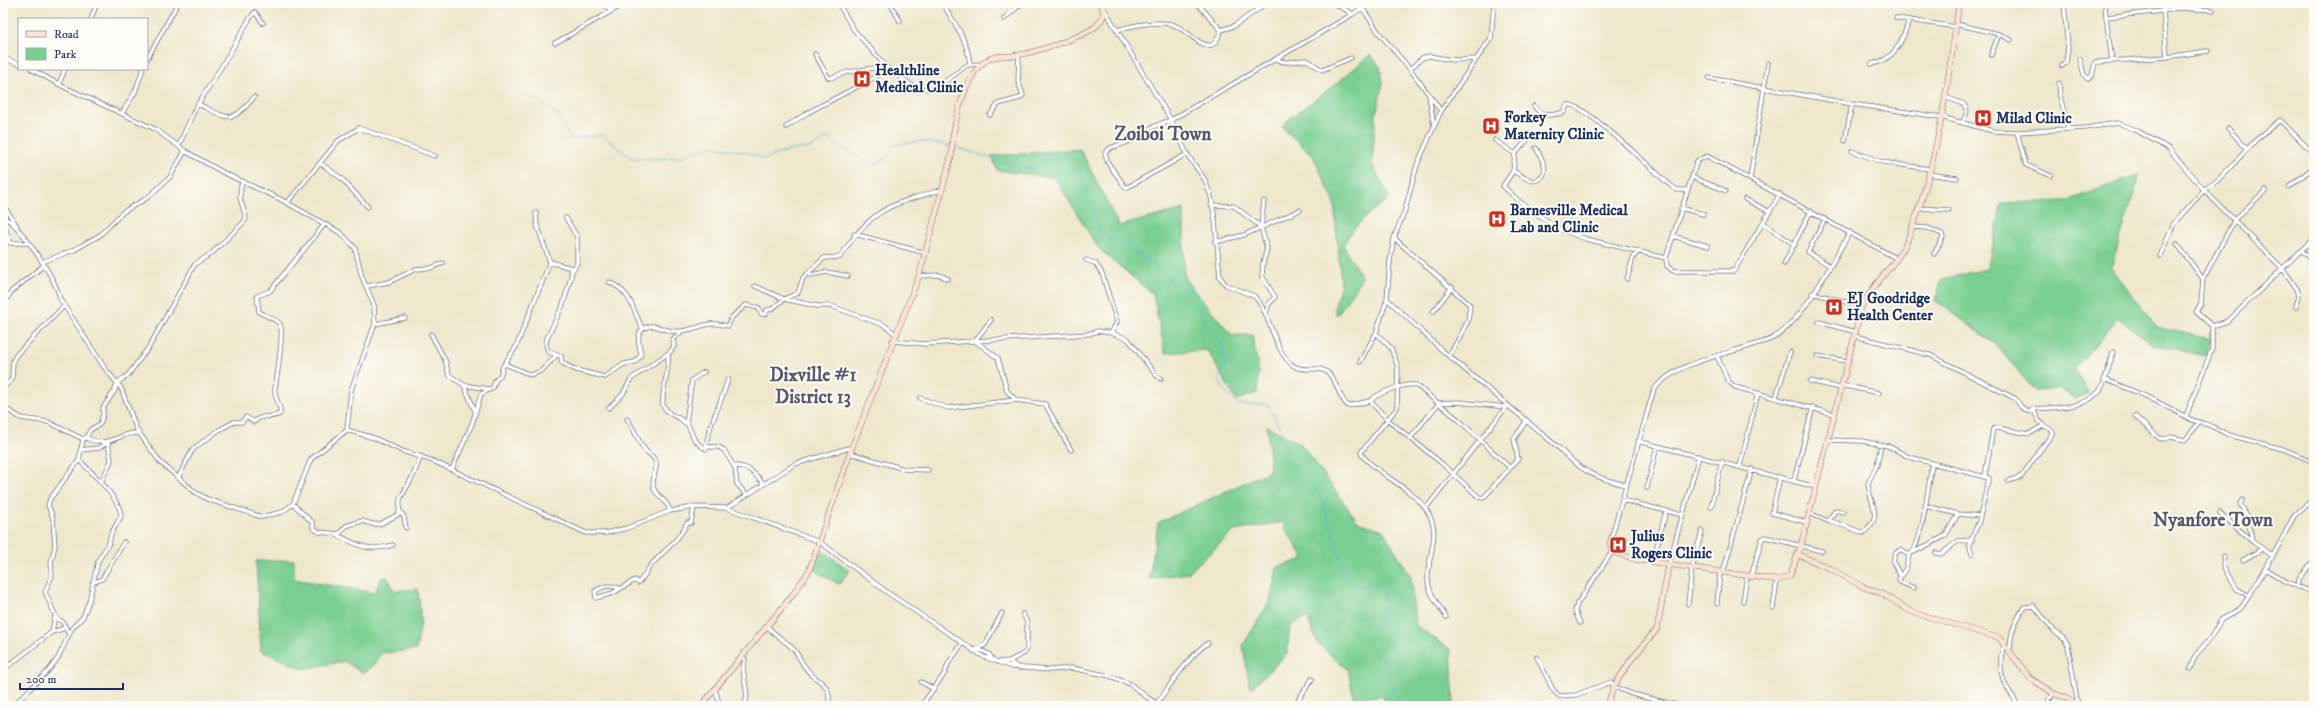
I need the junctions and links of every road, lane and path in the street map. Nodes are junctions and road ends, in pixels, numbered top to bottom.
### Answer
1 (97, 3) edge
2 (178, 3) edge
3 (602, 3) edge
4 (626, 3) edge
5 (838, 3) edge
6 (890, 3) edge
7 (942, 3) edge
8 (1022, 3) edge
9 (1197, 3) edge
10 (1257, 3) edge
11 (1267, 3) edge
12 (1333, 3) edge
13 (1359, 3) edge
14 (1370, 3) edge
15 (1494, 3) edge
16 (1897, 3) edge
17 (1920, 3) edge
18 (1959, 3) edge
19 (2064, 3) edge
20 (2105, 3) edge
21 (2162, 3) edge
22 (1913, 4) edge
23 (1102, 5) edge
24 (1260, 8) junction
25 (1362, 8) junction
26 (2213, 10) dead end
27 (611, 11) junction
28 (2163, 11) junction
29 (1353, 14) junction
30 (2106, 17) junction
31 (91, 18) edge
32 (1896, 18) dead end
33 (1004, 19) dead end
34 (1909, 20) junction
35 (900, 21) dead end
36 (263, 23) dead end
37 (1956, 26) junction
38 (1117, 30) junction
39 (1221, 30) junction
40 (2000, 34) junction
41 (2012, 40) dead end
42 (555, 43) dead end
43 (2208, 51) dead end
44 (815, 54) dead end
45 (1019, 55) junction
46 (1991, 55) dead end
47 (2167, 56) junction
48 (148, 57) edge
49 (3, 58) edge
50 (1351, 58) dead end
51 (1276, 59) junction
52 (1477, 59) junction
53 (2080, 59) dead end
54 (2112, 61) junction
55 (1768, 63) dead end
56 (18, 64) edge
57 (982, 64) junction
58 (1871, 64) dead end
59 (970, 65) junction
60 (2062, 66) dead end
61 (1410, 69) junction
62 (33, 70) edge
63 (65, 70) edge
64 (143, 70) edge
65 (889, 70) junction
66 (1709, 78) dead end
67 (59, 84) junction
68 (2059, 84) dead end
69 (1764, 88) junction
70 (1429, 94) junction
71 (254, 97) dead end
72 (1944, 97) junction
73 (198, 104) junction
74 (1852, 104) junction
75 (1534, 106) dead end
76 (1441, 111) junction
77 (122, 113) junction
78 (990, 115) dead end
79 (1941, 117) junction
80 (1171, 120) junction
81 (1963, 122) junction
82 (786, 127) dead end
83 (1434, 127) junction
84 (2068, 128) junction
85 (2228, 128) dead end
86 (2017, 132) junction
87 (1528, 139) dead end
88 (1495, 140) dead end
89 (1845, 141) dead end
90 (179, 145) junction
91 (1536, 148) dead end
92 (2247, 149) junction
93 (185, 150) junction
94 (1852, 151) dead end
95 (1187, 154) junction
96 (1515, 154) junction
97 (2314, 154) edge
98 (435, 156) dead end
99 (320, 162) junction
100 (2314, 167) edge
101 (1513, 171) junction
102 (1928, 172) junction
103 (2051, 176) dead end
104 (1692, 177) junction
105 (1957, 178) dead end
106 (1750, 179) junction
107 (243, 182) junction
108 (2289, 187) dead end
109 (941, 190) junction
110 (1687, 190) junction
111 (2204, 190) junction
112 (2266, 190) dead end
113 (1726, 191) dead end
114 (1780, 194) junction
115 (1745, 199) dead end
116 (1264, 201) dead end
117 (286, 203) junction
118 (3, 205) edge
119 (1211, 205) junction
120 (368, 207) dead end
121 (1682, 208) junction
122 (1918, 208) junction
123 (1300, 210) dead end
124 (1949, 210) dead end
125 (1811, 211) junction
126 (1770, 212) junction
127 (536, 213) dead end
128 (1703, 214) dead end
129 (3, 217) edge
130 (566, 218) dead end
131 (1825, 219) junction
132 (2235, 219) junction
133 (3, 220) edge
134 (1763, 223) junction
135 (324, 225) junction
136 (1261, 227) junction
137 (1912, 227) junction
138 (20, 232) junction
139 (1850, 232) junction
140 (854, 234) junction
141 (1673, 236) junction
142 (1394, 238) junction
143 (2314, 238) edge
144 (9, 241) junction
145 (1215, 242) junction
146 (28, 243) junction
147 (2177, 244) dead end
148 (1795, 245) junction
149 (1708, 246) dead end
150 (3, 247) edge
151 (1638, 251) junction
152 (2302, 251) junction
153 (926, 253) junction
154 (1934, 254) dead end
155 (2160, 256) dead end
156 (1666, 258) junction
157 (1896, 258) junction
158 (1086, 260) dead end
159 (2314, 261) edge
160 (550, 262) junction
161 (443, 263) dead end
162 (42, 264) junction
163 (1784, 264) dead end
164 (1830, 266) junction
165 (2283, 269) junction
166 (571, 274) junction
167 (808, 275) junction
168 (848, 276) dead end
169 (919, 276) junction
170 (948, 279) dead end
171 (1627, 279) dead end
172 (2203, 279) junction
173 (609, 282) dead end
174 (367, 286) junction
175 (755, 286) dead end
176 (1452, 287) junction
177 (1812, 293) junction
178 (784, 299) junction
179 (1387, 299) junction
180 (3, 304) edge
181 (64, 306) junction
182 (1862, 306) junction
183 (2296, 307) dead end
184 (1433, 312) dead end
185 (1266, 314) junction
186 (405, 318) dead end
187 (991, 320) dead end
188 (1819, 322) dead end
189 (375, 324) junction
190 (2212, 326) junction
191 (643, 329) junction
192 (681, 332) junction
193 (1111, 333) junction
194 (1376, 333) junction
195 (431, 334) dead end
196 (1855, 334) junction
197 (897, 335) junction
198 (975, 341) junction
199 (891, 344) junction
200 (1790, 352) dead end
201 (2113, 352) dead end
202 (668, 354) junction
203 (557, 355) junction
204 (1450, 356) junction
205 (1717, 356) junction
206 (1817, 356) dead end
207 (1847, 361) junction
208 (1360, 362) dead end
209 (505, 364) junction
210 (704, 372) dead end
211 (728, 379) dead end
212 (1161, 379) dead end
213 (2104, 379) junction
214 (1810, 380) dead end
215 (117, 383) junction
216 (464, 385) junction
217 (1840, 387) junction
218 (3, 388) edge
219 (490, 389) junction
220 (1397, 389) junction
221 (1758, 393) junction
222 (1879, 393) dead end
223 (1776, 397) junction
224 (920, 398) dead end
225 (1016, 400) junction
226 (1370, 401) junction
227 (1439, 403) junction
228 (1507, 406) junction
229 (3, 408) edge
230 (609, 408) dead end
231 (1813, 408) junction
232 (2033, 408) junction
233 (475, 411) junction
234 (1833, 414) junction
235 (2135, 416) dead end
236 (2186, 416) junction
237 (627, 419) dead end
238 (1388, 420) junction
239 (1527, 420) junction
240 (686, 423) junction
241 (2199, 423) junction
242 (2044, 425) junction
243 (347, 430) junction
244 (139, 433) junction
245 (1411, 437) junction
246 (84, 438) junction
247 (1481, 439) junction
248 (1826, 440) junction
249 (1638, 441) junction
250 (108, 442) junction
251 (1881, 445) junction
252 (1657, 446) junction
253 (852, 447) junction
254 (706, 449) junction
255 (80, 450) junction
256 (1071, 450) dead end
257 (850, 453) junction
258 (421, 456) junction
259 (1699, 456) junction
260 (79, 460) junction
261 (1722, 461) junction
262 (2314, 462) edge
263 (1932, 463) junction
264 (734, 466) junction
265 (1740, 466) junction
266 (1510, 468) junction
267 (452, 469) junction
268 (1752, 469) junction
269 (928, 470) dead end
270 (1453, 473) junction
271 (1985, 476) junction
272 (1780, 477) junction
273 (178, 478) junction
274 (1794, 480) junction
275 (2008, 481) dead end
276 (101, 482) junction
277 (763, 483) junction
278 (1626, 485) junction
279 (1816, 487) junction
280 (1647, 488) dead end
281 (746, 494) junction
282 (2314, 498) edge
283 (1622, 500) junction
284 (2242, 500) dead end
285 (293, 504) junction
286 (694, 506) junction
287 (1926, 506) junction
288 (1711, 507) dead end
289 (727, 508) junction
290 (1426, 508) junction
291 (400, 511) junction
292 (670, 511) junction
293 (1666, 511) junction
294 (1843, 512) dead end
295 (1809, 513) junction
296 (2220, 513) dead end
297 (1958, 514) junction
298 (1683, 515) junction
299 (1980, 516) junction
300 (1828, 520) junction
301 (1806, 522) junction
302 (1832, 523) dead end
303 (406, 528) dead end
304 (1702, 531) dead end
305 (336, 535) junction
306 (1972, 540) junction
307 (124, 542) dead end
308 (820, 542) junction
309 (1610, 542) joint
310 (2253, 542) junction
311 (393, 545) dead end
312 (1801, 545) junction
313 (2262, 549) junction
314 (1822, 551) dead end
315 (1612, 552) junction
316 (1914, 552) junction
317 (1798, 554) junction
318 (1936, 554) dead end
319 (1972, 554) dead end
320 (1910, 555) junction
321 (2224, 556) dead end
322 (2273, 556) junction
323 (2243, 560) dead end
324 (1653, 562) junction
325 (1669, 564) junction
326 (2314, 564) edge
327 (1692, 568) junction
328 (2265, 570) junction
329 (1721, 572) junction
330 (1900, 575) junction
331 (1749, 577) junction
332 (1777, 580) junction
333 (92, 584) junction
334 (2297, 587) junction
335 (619, 588) junction
336 (1914, 588) dead end
337 (2314, 594) edge
338 (2249, 596) junction
339 (1743, 601) dead end
340 (1688, 604) dead end
341 (1717, 604) dead end
342 (1774, 608) dead end
343 (1002, 613) dead end
344 (1023, 614) dead end
345 (55, 615) junction
346 (1446, 617) dead end
347 (2314, 617) edge
348 (1580, 623) dead end
349 (767, 626) junction
350 (65, 628) junction
351 (52, 632) junction
352 (68, 634) junction
353 (2314, 636) edge
354 (1208, 643) dead end
355 (962, 644) junction
356 (2005, 644) junction
357 (978, 649) junction
358 (973, 651) junction
359 (2010, 654) junction
360 (1537, 658) dead end
361 (745, 659) dead end
362 (993, 660) junction
363 (1009, 661) junction
364 (998, 662) junction
365 (1020, 669) junction
366 (2190, 669) dead end
367 (3, 670) edge
368 (1312, 680) dead end
369 (922, 682) dead end
370 (1614, 686) junction
371 (715, 689) junction
372 (934, 689) junction
373 (2053, 693) junction
374 (3, 703) edge
375 (1157, 703) junction
376 (5, 706) edge
377 (13, 706) edge
378 (701, 706) edge
379 (720, 706) edge
380 (744, 706) edge
381 (829, 706) edge
382 (921, 706) edge
383 (1162, 706) edge
384 (1294, 706) edge
385 (1607, 706) edge
386 (1680, 706) edge
387 (2018, 706) edge
388 (2046, 706) edge
389 (2078, 706) edge

1 - 31 street
2 - 48 street
3 - 27 street
4 - 27 street
5 - 65 street
6 - 35 street
7 - 59 street
8 - 33 street
9 - 39 street
10 - 24 street
11 - 24 street
12 - 29 street
13 - 25 street
14 - 25 street
15 - 52 street
16 - 22 street
17 - 22 street
18 - 37 street
19 - 60 street
20 - 30 street
21 - 28 street
23 - 38 street
23 - 45 street
24 - 39 street
25 - 29 street
25 - 61 street
26 - 28 street
27 - 42 street
28 - 30 street
28 - 47 street
29 - 51 street
30 - 54 street
32 - 34 street
34 - 37 street
34 - 58 street
36 - 73 street
37 - 40 street
37 - 72 street
38 - 39 street
38 - 80 street
40 - 41 street
40 - 46 street
43 - 47 street
44 - 65 street
45 - 57 street
45 - 78 street
47 - 54 street
49 - 56 street
50 - 51 street
51 - 80 street
52 - 61 street
52 - 76 street
53 - 54 street
55 - 69 street
57 - 59 street
57 - 109 street
59 - 65 street
61 - 70 street
62 - 67 street
63 - 67 street
64 - 77 street
65 - 82 street
66 - 69 street
67 - 77 street
68 - 84 street
69 - 74 street
69 - 106 street
70 - 76 street
70 - 83 street
71 - 73 street
72 - 79 street
72 - 81 street
73 - 90 street
74 - 79 street
74 - 89 street
75 - 110 street
76 - 83 street
77 - 90 street
79 - 81 street
79 - 102 street
80 - 95 street
80 - 95 street
81 - 86 street
83 - 142 street
84 - 86 street
84 - 111 street
85 - 92 street
86 - 103 street
87 - 96 street
88 - 96 street
90 - 93 street
91 - 101 street
92 - 97 street
92 - 111 street
93 - 107 street
93 - 162 street
94 - 102 street
95 - 119 street
96 - 101 street
98 - 99 street
99 - 117 street
99 - 120 street
100 - 108 street
101 - 151 street
102 - 105 street
102 - 122 street
104 - 106 street
104 - 110 street
104 - 113 street
106 - 114 street
107 - 117 street
107 - 215 street
109 - 140 street
109 - 153 street
110 - 121 street
111 - 132 street
111 - 155 street
112 - 132 street
114 - 125 street
114 - 126 street
115 - 126 street
116 - 136 street
117 - 135 street
118 - 138 street
119 - 136 street
119 - 145 street
121 - 128 street
121 - 141 street
122 - 124 street
122 - 137 street
123 - 136 street
125 - 131 street
125 - 148 street
126 - 134 street
127 - 160 street
129 - 138 street
130 - 166 street
131 - 139 street
131 - 164 street
132 - 165 street
132 - 172 street
133 - 144 street
134 - 148 street
134 - 156 street
135 - 174 street
135 - 273 street
136 - 145 street
136 - 185 street
137 - 154 street
137 - 157 street
138 - 146 street
139 - 157 street
139 - 164 street
140 - 153 street
140 - 167 street
141 - 149 street
141 - 156 street
142 - 176 street
142 - 179 street
143 - 152 street
144 - 146 street
144 - 150 street
145 - 185 street
146 - 162 street
147 - 172 street
148 - 163 street
151 - 156 street
151 - 171 street
152 - 159 street
152 - 165 street
153 - 169 street
157 - 182 street
158 - 193 street
160 - 166 street
160 - 209 street
161 - 174 street
162 - 180 street
162 - 181 street
164 - 177 street
165 - 183 street
165 - 190 street
166 - 203 street
167 - 168 street
167 - 178 street
169 - 170 street
169 - 197 street
172 - 190 street
173 - 191 street
174 - 189 street
175 - 178 street
176 - 184 street
176 - 204 street
177 - 182 street
177 - 205 street
178 - 192 street
178 - 197 street
179 - 194 street
179 - 204 street
181 - 215 street
181 - 218 street
182 - 196 street
185 - 226 street
186 - 189 street
187 - 198 street
188 - 196 street
189 - 243 street
190 - 236 street
191 - 192 street
191 - 203 street
192 - 202 street
193 - 198 street
193 - 212 street
194 - 208 street
194 - 220 street
195 - 216 street
196 - 207 street
196 - 232 street
197 - 199 street
198 - 199 street
198 - 225 street
199 - 253 street
200 - 223 street
201 - 213 street
202 - 230 street
202 - 240 street
203 - 209 street
204 - 228 street
205 - 221 street
205 - 249 street
206 - 207 street
207 - 217 street
209 - 219 street
210 - 240 street
211 - 254 street
213 - 232 street
213 - 236 street
214 - 217 street
215 - 244 street
215 - 246 street
216 - 219 street
216 - 233 street
217 - 222 street
217 - 234 street
219 - 233 street
220 - 226 street
220 - 227 street
220 - 238 street
221 - 223 street
221 - 265 street
223 - 231 street
224 - 225 street
225 - 256 street
226 - 238 street
227 - 228 street
227 - 245 street
227 - 247 street
228 - 239 street
228 - 247 street
229 - 246 street
231 - 234 street
231 - 274 street
232 - 242 street
233 - 267 street
234 - 248 street
235 - 241 street
236 - 241 street
237 - 292 street
238 - 245 street
238 - 290 street
239 - 266 street
239 - 278 street
240 - 254 street
241 - 262 street
242 - 271 street
242 - 275 street
243 - 258 street
243 - 285 street
244 - 250 street
244 - 273 street
245 - 270 street
246 - 250 street
246 - 255 street
247 - 266 street
247 - 270 street
248 - 251 street
248 - 279 street
249 - 252 street
249 - 278 street
250 - 255 street
250 - 276 street
251 - 263 street
251 - 300 street
252 - 259 street
252 - 280 street
253 - 257 street
253 - 277 street
254 - 264 street
255 - 260 street
257 - 269 street
257 - 308 street
258 - 267 street
258 - 291 street
259 - 261 street
259 - 298 street
260 - 276 street
260 - 345 street
261 - 265 street
261 - 288 street
263 - 271 street
263 - 287 street
264 - 277 street
264 - 281 street
265 - 268 street
266 - 270 street
267 - 292 street
268 - 272 street
268 - 329 street
270 - 290 street
271 - 299 street
272 - 274 street
272 - 301 street
273 - 285 street
274 - 279 street
276 - 333 street
277 - 281 street
278 - 283 street
279 - 295 street
281 - 289 street
282 - 322 street
283 - 293 street
283 - 309 street
284 - 310 street
285 - 305 street
286 - 289 street
286 - 292 street
286 - 335 street
287 - 297 street
287 - 316 street
289 - 308 street
290 - 346 street
291 - 303 street
291 - 305 street
293 - 298 street
293 - 324 street
294 - 300 street
295 - 300 street
295 - 301 street
296 - 310 street
297 - 299 street
297 - 316 street
298 - 325 street
299 - 306 street
300 - 302 street
301 - 312 street
304 - 327 street
305 - 311 street
306 - 318 street
306 - 319 street
307 - 333 street
308 - 349 street
308 - 355 street
309 - 315 street
310 - 313 street
312 - 314 street
312 - 317 street
312 - 331 street
313 - 322 street
313 - 323 street
315 - 324 street
315 - 348 street
316 - 320 street
317 - 332 street
317 - 356 street
320 - 330 street
320 - 330 street
321 - 338 street
322 - 328 street
324 - 325 street
325 - 327 street
325 - 370 street
326 - 334 street
327 - 329 street
327 - 340 street
328 - 334 street
328 - 338 street
329 - 331 street
329 - 341 street
330 - 336 street
331 - 332 street
331 - 339 street
332 - 342 street
333 - 352 street
334 - 337 street
335 - 335 street
338 - 366 street
343 - 357 street
344 - 363 street
345 - 350 street
345 - 351 street
347 - 353 street
349 - 371 street
349 - 381 street
350 - 351 street
350 - 352 street
351 - 367 street
352 - 377 street
354 - 375 street
355 - 358 street
355 - 372 street
356 - 359 street
356 - 387 street
357 - 358 street
357 - 362 street
358 - 362 street
359 - 373 street
359 - 389 street
360 - 370 street
361 - 380 street
362 - 364 street
363 - 364 street
363 - 365 street
364 - 365 street
365 - 375 street
368 - 384 street
369 - 372 street
370 - 385 street
370 - 386 street
371 - 378 street
371 - 379 street
372 - 382 street
373 - 388 street
373 - 389 street
374 - 376 street
375 - 383 street

